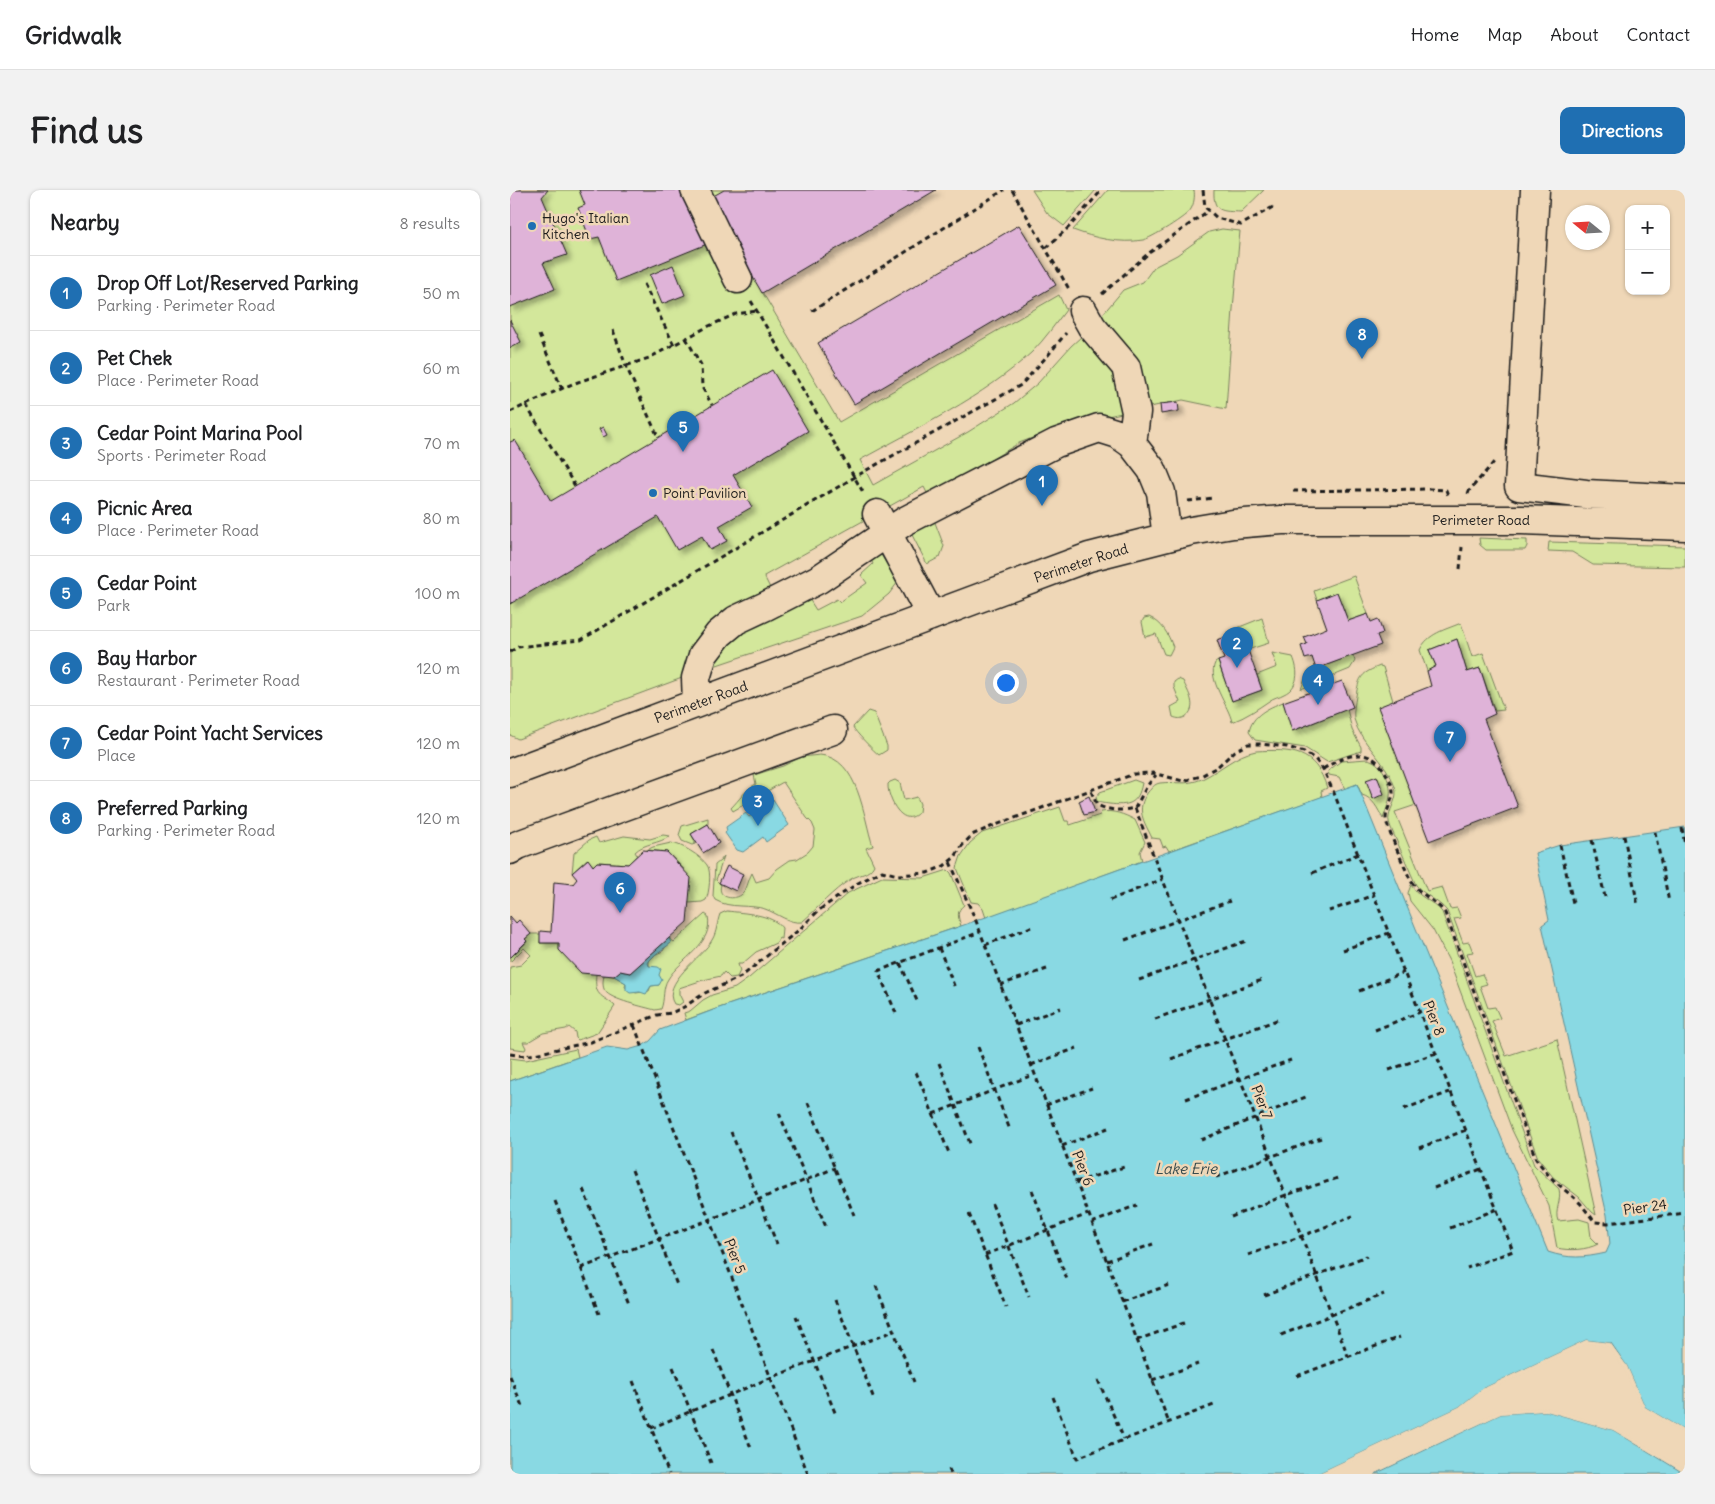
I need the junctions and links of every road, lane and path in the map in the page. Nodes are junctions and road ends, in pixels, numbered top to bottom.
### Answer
1 (695, 190) edge
2 (1004, 190) edge
3 (1012, 190) edge
4 (1102, 190) edge
5 (1203, 190) edge
6 (1535, 190) edge
7 (1273, 206) dead end
8 (1208, 211) junction
9 (1046, 248) junction
10 (738, 279) joint
11 (644, 284) dead end
12 (757, 311) junction
13 (1083, 311) junction
14 (812, 312) dead end
15 (613, 330) dead end
16 (539, 335) dead end
17 (686, 338) junction
18 (674, 345) junction
19 (626, 366) junction
20 (562, 389) junction
21 (526, 405) junction
22 (712, 405) dead end
23 (510, 412) edge
24 (658, 437) dead end
25 (1132, 444) junction
26 (1496, 460) dead end
27 (855, 478) junction
28 (575, 486) dead end
29 (1519, 486) junction
30 (1685, 498) edge
31 (1465, 520) junction
32 (1522, 520) junction
33 (881, 523) junction
34 (1685, 526) edge
35 (1167, 537) junction
36 (1460, 569) dead end
37 (931, 616) junction
38 (510, 652) edge
39 (698, 703) junction
40 (833, 730) dead end
41 (1323, 769) junction
42 (510, 773) edge
43 (1156, 774) junction
44 (1091, 791) junction
45 (1135, 808) junction
46 (1682, 828) dead end
47 (1655, 832) dead end
48 (1624, 836) dead end
49 (1592, 840) dead end
50 (1560, 845) dead end
51 (1685, 846) edge
52 (510, 850) edge
53 (1358, 854) junction
54 (950, 862) junction
55 (1312, 873) dead end
56 (1163, 879) junction
57 (1374, 895) junction
58 (1605, 897) dead end
59 (1110, 900) dead end
60 (1230, 901) dead end
61 (1669, 902) dead end
62 (1573, 903) dead end
63 (1638, 906) dead end
64 (1329, 911) dead end
65 (1179, 920) junction
66 (1031, 928) dead end
67 (980, 932) junction
68 (1389, 933) junction
69 (1125, 940) dead end
70 (1246, 941) dead end
71 (985, 945) junction
72 (940, 948) junction
73 (1343, 950) dead end
74 (1195, 959) junction
75 (900, 963) junction
76 (1047, 969) dead end
77 (1404, 972) junction
78 (1140, 980) dead end
79 (1262, 980) dead end
80 (1000, 985) junction
81 (955, 988) dead end
82 (1359, 991) dead end
83 (1210, 999) junction
84 (918, 1003) dead end
85 (1061, 1008) dead end
86 (1420, 1012) junction
87 (896, 1013) dead end
88 (1155, 1019) dead end
89 (1277, 1020) dead end
90 (634, 1025) junction
91 (1016, 1025) junction
92 (1375, 1030) dead end
93 (1226, 1039) junction
94 (978, 1047) dead end
95 (1077, 1048) dead end
96 (1436, 1053) junction
97 (510, 1054) edge
98 (1171, 1059) dead end
99 (1291, 1060) dead end
100 (939, 1063) dead end
101 (1031, 1065) junction
102 (1388, 1070) dead end
103 (916, 1072) dead end
104 (1035, 1074) junction
105 (1241, 1079) junction
106 (1092, 1088) dead end
107 (994, 1090) junction
108 (1451, 1092) junction
109 (1308, 1096) dead end
110 (1186, 1099) dead end
111 (808, 1102) dead end
112 (955, 1105) junction
113 (1046, 1105) junction
114 (1404, 1109) dead end
115 (779, 1113) dead end
116 (933, 1114) junction
117 (1256, 1117) junction
118 (1108, 1128) dead end
119 (1010, 1130) dead end
120 (1466, 1130) junction
121 (731, 1132) dead end
122 (1321, 1138) dead end
123 (1201, 1140) dead end
124 (971, 1146) dead end
125 (1062, 1146) junction
126 (1419, 1148) dead end
127 (948, 1153) dead end
128 (1271, 1157) junction
129 (1124, 1167) dead end
130 (835, 1168) junction
131 (1481, 1169) junction
132 (632, 1170) dead end
133 (1216, 1178) dead end
134 (1338, 1178) dead end
135 (806, 1180) junction
136 (1076, 1182) junction
137 (1434, 1188) dead end
138 (583, 1189) dead end
139 (1032, 1190) dead end
140 (1286, 1195) junction
141 (759, 1199) junction
142 (555, 1201) dead end
143 (992, 1204) dead end
144 (1137, 1205) dead end
145 (1497, 1209) junction
146 (1685, 1213) edge
147 (969, 1214) dead end
148 (1088, 1214) junction
149 (854, 1215) dead end
150 (1353, 1216) dead end
151 (1231, 1217) dead end
152 (709, 1220) junction
153 (1092, 1223) junction
154 (826, 1227) dead end
155 (1450, 1228) dead end
156 (1047, 1230) junction
157 (1302, 1236) junction
158 (659, 1239) junction
159 (777, 1244) dead end
160 (1153, 1244) dead end
161 (1009, 1246) junction
162 (986, 1255) junction
163 (1248, 1255) dead end
164 (1367, 1256) dead end
165 (611, 1257) junction
166 (1107, 1261) junction
167 (581, 1268) junction
168 (1467, 1268) dead end
169 (1316, 1275) junction
170 (1068, 1282) dead end
171 (677, 1285) dead end
172 (1169, 1285) dead end
173 (876, 1286) dead end
174 (1384, 1294) dead end
175 (1264, 1295) dead end
176 (1029, 1297) dead end
177 (835, 1300) dead end
178 (1122, 1302) junction
179 (629, 1304) dead end
180 (1006, 1307) dead end
181 (599, 1314) dead end
182 (1332, 1315) junction
183 (796, 1316) dead end
184 (1184, 1323) dead end
185 (894, 1331) junction
186 (1281, 1335) dead end
187 (1400, 1337) dead end
188 (1137, 1340) junction
189 (854, 1346) junction
190 (713, 1350) dead end
191 (1348, 1356) junction
192 (814, 1361) junction
193 (1198, 1364) dead end
194 (673, 1367) dead end
195 (510, 1376) edge
196 (1297, 1376) dead end
197 (770, 1378) junction
198 (632, 1380) dead end
199 (1098, 1380) dead end
200 (1152, 1380) junction
201 (914, 1382) dead end
202 (730, 1395) junction
203 (1053, 1396) dead end
204 (874, 1399) dead end
205 (1214, 1405) dead end
206 (522, 1406) dead end
207 (690, 1412) junction
208 (836, 1415) dead end
209 (1169, 1423) junction
210 (651, 1428) junction
211 (1124, 1439) junction
212 (751, 1448) dead end
213 (711, 1463) dead end
214 (949, 1469) dead end
215 (669, 1474) edge
216 (808, 1474) edge
217 (951, 1474) edge

1 - 10 street
2 - 14 path
3 - 9 path
4 - 9 path
5 - 8 path
6 - 29 street
7 - 8 path
8 - 13 path
9 - 13 path
10 - 12 path
11 - 18 path
12 - 17 path
12 - 27 path
13 - 25 street
13 - 27 path
15 - 19 path
16 - 20 path
17 - 18 path
17 - 22 path
18 - 19 path
19 - 20 path
19 - 24 path
20 - 21 path
21 - 23 path
21 - 28 path
25 - 33 street
25 - 35 street
26 - 31 path
27 - 33 path
27 - 38 path
29 - 30 street
29 - 32 street
31 - 32 street, Perimeter Road
31 - 35 street, Perimeter Road
31 - 36 path
32 - 34 street, Perimeter Road
33 - 37 street
33 - 39 street
35 - 37 street, Perimeter Road
37 - 39 street, Perimeter Road
39 - 42 street, Perimeter Road
40 - 52 street
41 - 43 path
41 - 53 path, Pier 8
41 - 146 path, Pier 24
43 - 44 path
43 - 45 path
44 - 45 path
44 - 54 path
45 - 56 path, Pier 7
46 - 51 path
47 - 61 path
48 - 63 path
49 - 58 path
50 - 62 path
53 - 55 path
53 - 57 path, Pier 8
54 - 67 path, Pier 6
54 - 90 path
56 - 59 path
56 - 65 path, Pier 7
57 - 64 path
57 - 68 path, Pier 8
60 - 65 path
65 - 69 path
65 - 74 path, Pier 7
66 - 71 path
67 - 71 path, Pier 6
67 - 72 path
68 - 73 path
68 - 77 path, Pier 8
70 - 74 path
71 - 80 path, Pier 6
72 - 75 path
72 - 81 path
74 - 78 path
74 - 83 path, Pier 7
75 - 84 path
75 - 87 path
76 - 80 path
77 - 82 path
77 - 86 path, Pier 8
79 - 83 path
80 - 91 path, Pier 6
83 - 88 path
83 - 93 path, Pier 7
85 - 91 path
86 - 92 path
86 - 96 path, Pier 8
89 - 93 path
90 - 97 path
90 - 152 path, Pier 5
91 - 101 path, Pier 6
93 - 98 path
93 - 105 path, Pier 7
94 - 107 path
95 - 101 path
96 - 102 path
96 - 108 path, Pier 8
99 - 105 path
100 - 112 path
101 - 104 path, Pier 6
103 - 116 path
104 - 107 path
104 - 113 path, Pier 6
105 - 110 path
105 - 117 path, Pier 7
106 - 113 path
107 - 112 path
107 - 119 path
108 - 114 path
108 - 120 path, Pier 8
109 - 117 path
111 - 130 path
112 - 116 path
112 - 124 path
113 - 125 path, Pier 6
115 - 135 path
116 - 127 path
117 - 123 path
117 - 128 path, Pier 7
118 - 125 path
120 - 126 path
120 - 131 path, Pier 8
121 - 141 path
122 - 128 path
125 - 136 path, Pier 6
128 - 133 path
128 - 140 path, Pier 7
129 - 136 path
130 - 135 path
130 - 149 path
131 - 137 path
131 - 145 path, Pier 8
132 - 158 path
134 - 140 path
135 - 141 path
135 - 154 path
136 - 148 path, Pier 6
138 - 165 path
139 - 156 path
140 - 151 path
140 - 157 path, Pier 7
141 - 152 path
141 - 159 path
142 - 167 path
143 - 161 path
144 - 153 path
145 - 155 path
145 - 168 path, Pier 8
147 - 162 path
148 - 153 path, Pier 6
148 - 156 path
150 - 157 path
152 - 158 path
152 - 197 path, Pier 5
153 - 166 path, Pier 6
156 - 161 path
156 - 170 path
157 - 163 path
157 - 169 path, Pier 7
158 - 165 path
158 - 171 path
160 - 166 path
161 - 162 path
161 - 176 path
162 - 180 path
164 - 169 path
165 - 167 path
165 - 179 path
166 - 178 path, Pier 6
167 - 181 path
169 - 175 path
169 - 182 path, Pier 7
172 - 178 path
173 - 185 path
174 - 182 path
177 - 189 path
178 - 188 path, Pier 6
182 - 186 path
182 - 191 path, Pier 7
183 - 192 path
184 - 188 path
185 - 189 path
185 - 201 path
187 - 191 path
188 - 200 path, Pier 6
189 - 192 path
189 - 204 path
190 - 202 path
191 - 196 path
192 - 197 path
192 - 208 path
193 - 200 path
194 - 207 path
195 - 206 path
197 - 202 path
197 - 216 path, Pier 5
198 - 210 path
199 - 211 path
200 - 209 path, Pier 6
202 - 207 path
202 - 212 path
203 - 211 path
205 - 209 path
207 - 210 path
207 - 213 path
209 - 211 path
210 - 215 path
214 - 217 path

